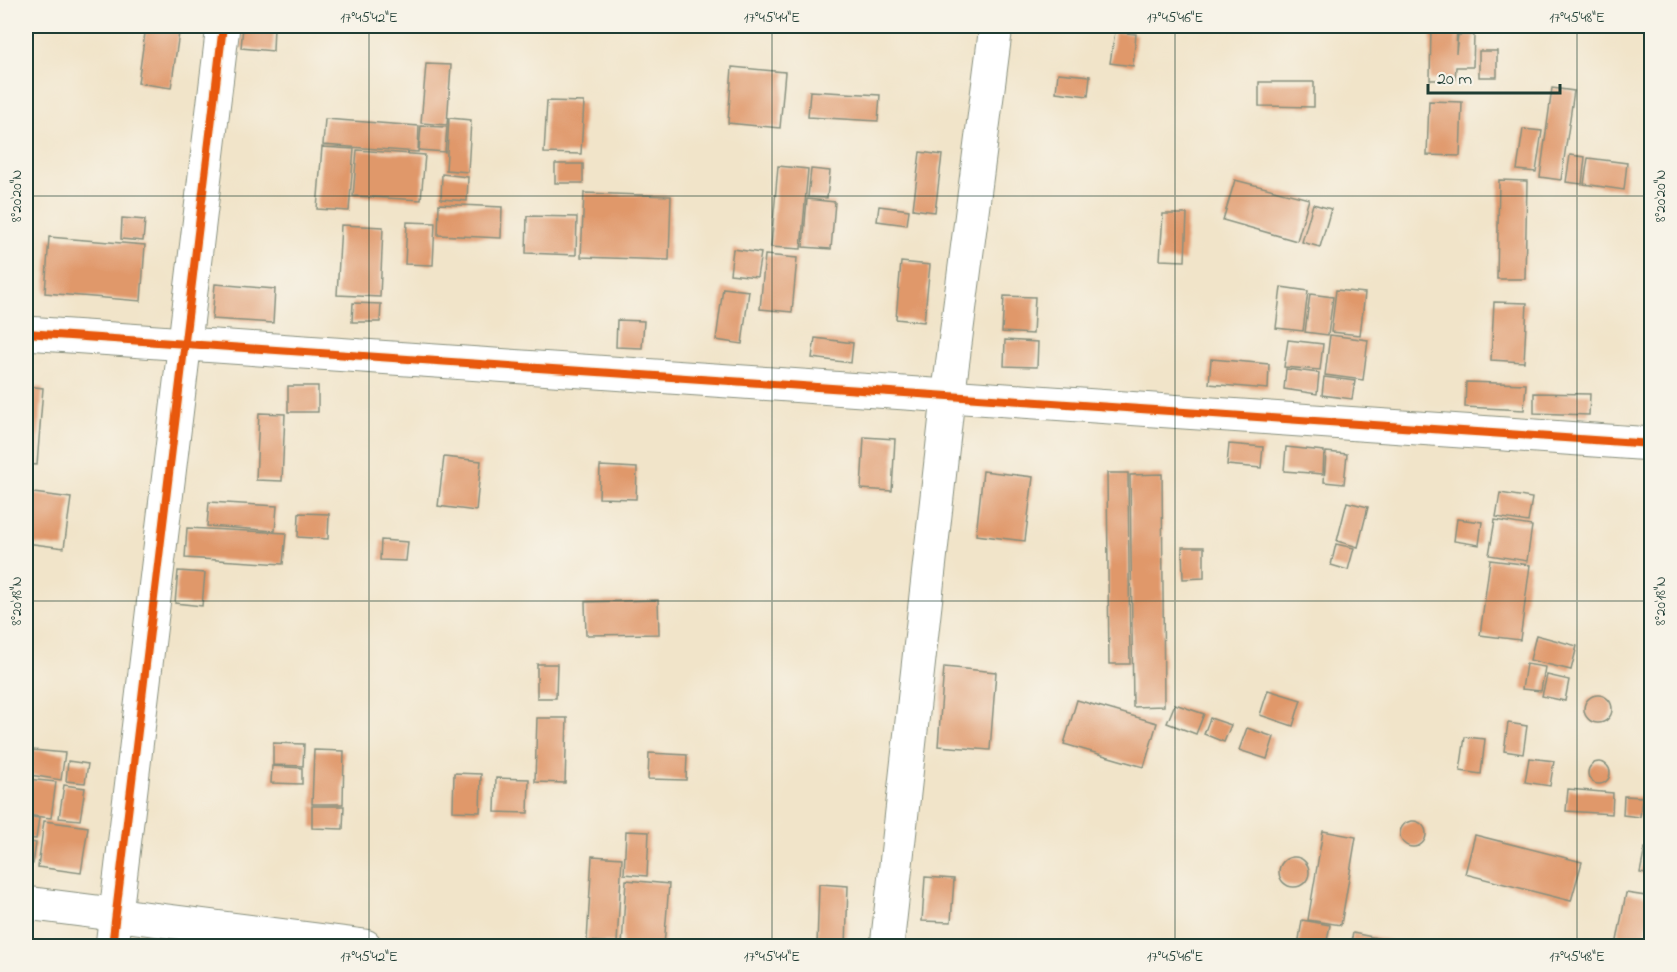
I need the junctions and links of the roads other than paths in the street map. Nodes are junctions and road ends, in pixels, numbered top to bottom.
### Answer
1 (223, 26) edge
2 (996, 26) edge
3 (26, 333) edge
4 (186, 346) junction
5 (948, 398) junction
6 (1652, 444) edge
7 (26, 903) edge
8 (114, 932) edge
9 (365, 946) edge
10 (887, 946) edge

1 - 4 street
2 - 5 street
3 - 4 street
4 - 5 street
4 - 8 street
5 - 6 street
5 - 10 street
7 - 8 street
8 - 9 street

